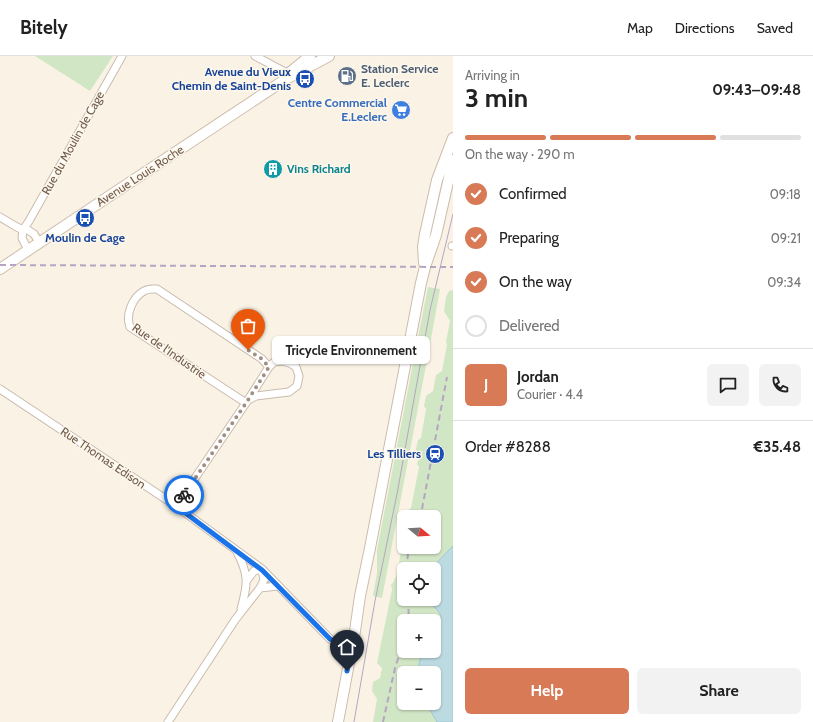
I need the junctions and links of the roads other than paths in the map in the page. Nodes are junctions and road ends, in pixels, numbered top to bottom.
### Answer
1 (122, 56) edge
2 (255, 56) edge
3 (310, 56) edge
4 (329, 56) edge
5 (289, 74) junction
6 (281, 83) junction
7 (453, 138) edge
8 (453, 160) edge
9 (445, 172) junction
10 (0, 217) edge
11 (22, 230) junction
12 (39, 242) junction
13 (28, 250) junction
14 (0, 269) edge
15 (269, 367) junction
16 (0, 389) edge
17 (247, 402) junction
18 (176, 506) junction
19 (236, 550) junction
20 (262, 570) junction
21 (247, 580) junction
22 (278, 586) junction
23 (260, 588) junction
24 (240, 613) junction
25 (352, 646) junction
26 (168, 722) edge
27 (338, 722) edge

1 - 11 street, Rue du Moulin de Cage
2 - 5 street
3 - 5 main road, Avenue Louis Roche
4 - 6 main road, Avenue Louis Roche
5 - 6 main road, Avenue Louis Roche
6 - 12 main road, Avenue Louis Roche
7 - 9 main road
8 - 9 main road
9 - 25 main road
10 - 11 street
11 - 12 street
11 - 13 street
12 - 13 main road, Avenue Louis Roche
13 - 14 main road, Avenue Louis Roche
15 - 17 street
15 - 17 street
15 - 17 street, Rue de l'Industrie
16 - 18 street, Rue Thomas Edison
17 - 18 street
18 - 19 street, Rue Thomas Edison
19 - 20 street, Rue Thomas Edison
19 - 21 street
20 - 21 street
20 - 22 street, Rue Thomas Edison
20 - 23 street
21 - 24 street
22 - 23 street
22 - 25 street, Rue Thomas Edison
23 - 24 street
24 - 26 street
25 - 27 main road

